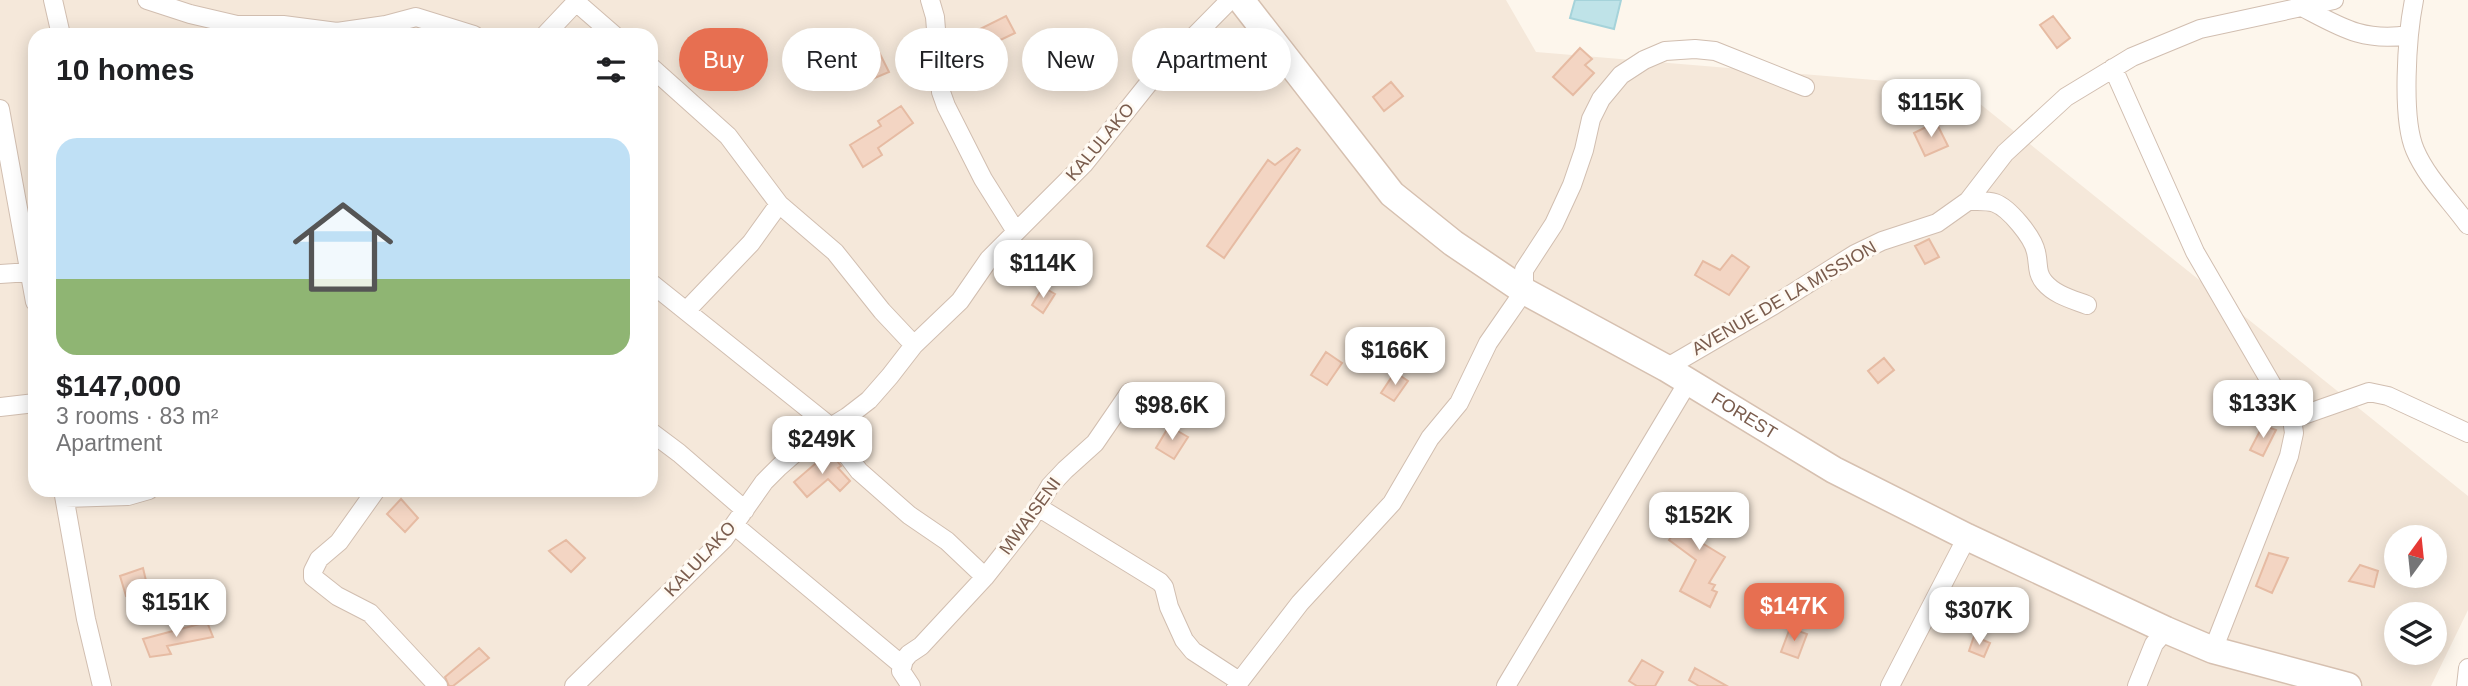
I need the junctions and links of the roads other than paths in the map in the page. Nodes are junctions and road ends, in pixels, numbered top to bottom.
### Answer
1 (53, 0) edge
2 (147, 0) edge
3 (930, 0) edge
4 (1230, 0) edge
5 (1241, 0) edge
6 (2334, 0) edge
7 (2414, 0) edge
8 (577, 1) edge
9 (2304, 8) junction
10 (59, 28) edge
11 (290, 28) edge
12 (370, 28) edge
13 (451, 28) edge
14 (552, 28) edge
15 (606, 28) edge
16 (2409, 35) junction
17 (2113, 68) junction
18 (658, 73) edge
19 (1805, 88) dead end
20 (0, 109) edge
21 (1968, 201) junction
22 (779, 204) junction
23 (2468, 225) edge
24 (1015, 230) junction
25 (28, 261) edge
26 (28, 272) edge
27 (0, 274) edge
28 (658, 289) edge
29 (1524, 290) junction
30 (2087, 305) dead end
31 (686, 311) junction
32 (914, 345) junction
33 (1677, 375) junction
34 (1130, 392) dead end
35 (28, 404) edge
36 (0, 407) edge
37 (2292, 419) junction
38 (831, 427) junction
39 (2467, 430) edge
40 (658, 437) edge
41 (65, 497) edge
42 (371, 497) edge
43 (1038, 507) junction
44 (745, 510) junction
45 (734, 526) junction
46 (1968, 537) junction
47 (985, 577) junction
48 (2165, 630) junction
49 (2213, 650) junction
50 (902, 665) junction
51 (2468, 668) edge
52 (1238, 683) edge
53 (102, 686) edge
54 (438, 686) edge
55 (574, 686) edge
56 (911, 686) edge
57 (1506, 686) edge
58 (1890, 686) edge
59 (2137, 686) edge
60 (2348, 686) edge
61 (2466, 686) edge

1 - 10 street
2 - 11 street
3 - 24 street
4 - 24 street, KALULAKO
5 - 29 street, FOREST
6 - 9 street, AVENUE DE LA MISSION
7 - 16 street
8 - 14 street
8 - 15 street
9 - 16 street
9 - 17 street, AVENUE DE LA MISSION
12 - 13 street
16 - 23 street
17 - 21 street, AVENUE DE LA MISSION
17 - 37 street
18 - 22 street
19 - 29 street
20 - 25 street
21 - 30 street
21 - 33 street, AVENUE DE LA MISSION
22 - 31 street
22 - 32 street
24 - 32 street, KALULAKO
26 - 27 street
28 - 31 street
29 - 33 street, FOREST
29 - 52 street
31 - 38 street
32 - 38 street, KALULAKO
33 - 46 street, FOREST
33 - 57 street
34 - 43 street, MWAISENI
35 - 36 street
37 - 39 street
37 - 49 street
38 - 44 street, KALULAKO
38 - 47 street
40 - 44 street
41 - 53 street
42 - 54 street
43 - 47 street, MWAISENI
43 - 52 street
44 - 45 street, KALULAKO
45 - 50 street
45 - 55 street, KALULAKO
46 - 48 street, FOREST
46 - 58 street
47 - 50 street, MWAISENI
48 - 49 street, FOREST
48 - 59 street
49 - 60 street, FOREST
50 - 56 street
51 - 61 street

